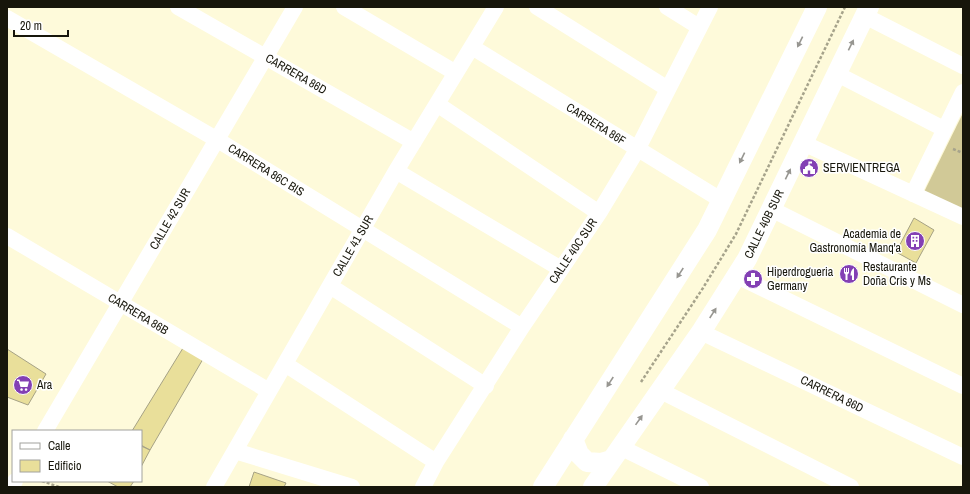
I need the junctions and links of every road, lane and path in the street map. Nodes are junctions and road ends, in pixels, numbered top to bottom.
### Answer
1 (178, 7) edge
2 (294, 7) edge
3 (344, 7) edge
4 (496, 7) edge
5 (537, 7) edge
6 (667, 7) edge
7 (710, 7) edge
8 (817, 7) edge
9 (867, 12) edge
10 (7, 18) edge
11 (699, 27) junction
12 (472, 47) junction
13 (265, 57) junction
14 (963, 66) edge
15 (456, 73) junction
16 (837, 74) junction
17 (668, 89) junction
18 (963, 92) edge
19 (438, 104) junction
20 (944, 129) junction
21 (216, 139) junction
22 (414, 142) junction
23 (803, 143) junction
24 (637, 150) junction
25 (396, 171) junction
26 (913, 194) junction
27 (721, 200) junction
28 (771, 209) junction
29 (599, 213) junction
30 (963, 217) edge
31 (363, 229) junction
32 (7, 236) edge
33 (561, 269) junction
34 (737, 276) junction
35 (330, 286) junction
36 (120, 303) junction
37 (963, 305) edge
38 (522, 327) junction
39 (701, 332) junction
40 (285, 364) junction
41 (486, 386) junction
42 (963, 386) edge
43 (659, 390) junction
44 (269, 391) junction
45 (46, 430) edge
46 (573, 439) junction
47 (235, 451) junction
48 (615, 453) junction
49 (963, 458) edge
50 (436, 462) junction
51 (45, 482) edge
52 (684, 483) edge
53 (59, 487) edge
54 (214, 487) edge
55 (352, 487) edge
56 (422, 487) edge
57 (543, 487) edge
58 (594, 487) edge
59 (701, 487) edge
60 (851, 487) edge

1 - 13 street, CARRERA 86D
2 - 13 street, CALLE 42 SUR
3 - 15 street
4 - 12 street, CALLE 41 SUR
5 - 17 street
6 - 11 street
7 - 11 street, CALLE 40C SUR
8 -> 27 street
9 - 14 street
16 -> 9 street, CALLE 40B SUR
10 - 21 street, CARRERA 86C BIS
11 - 17 street, CALLE 40C SUR
12 - 15 street, CALLE 41 SUR
12 - 24 street, CARRERA 86F
13 - 21 street, CALLE 42 SUR
13 - 22 street, CARRERA 86D
15 - 19 street, CALLE 41 SUR
16 - 20 street
16 - 23 street, CALLE 40B SUR
17 - 24 street, CALLE 40C SUR
18 - 20 street
19 - 22 street, CALLE 41 SUR
19 - 29 street
20 - 26 street
21 - 31 street, CARRERA 86C BIS
21 - 36 street, CALLE 42 SUR
22 - 25 street, CALLE 41 SUR
23 - 26 street
28 -> 23 street, CALLE 40B SUR
24 - 27 street, CARRERA 86F
24 - 29 street, CALLE 40C SUR
25 - 31 street, CALLE 41 SUR
25 - 33 street
26 - 30 street
27 -> 46 street
28 - 34 street, CALLE 40B SUR
28 - 37 street
29 - 33 street, CALLE 40C SUR
31 - 35 street, CALLE 41 SUR
31 - 38 street, CARRERA 86C BIS
32 - 36 street, CARRERA 86B
33 - 38 street, CALLE 40C SUR
39 -> 34 street, CALLE 40B SUR
34 - 42 street
35 - 40 street, CALLE 41 SUR
35 - 41 street
36 - 44 street, CARRERA 86B
36 - 45 street, CALLE 42 SUR
38 - 41 street, CALLE 40C SUR
39 - 43 street, CALLE 40B SUR
39 - 49 street, CARRERA 86D
40 - 44 street, CALLE 41 SUR
40 - 50 street
41 - 50 street, CALLE 40C SUR
48 -> 43 street, CALLE 40B SUR
43 - 60 street
44 - 47 street, CALLE 41 SUR
46 - 48 street
46 - 57 street
47 - 54 street, CALLE 41 SUR
47 - 55 street
48 - 52 street
48 - 58 street, CALLE 40B SUR
50 - 56 street, CALLE 40C SUR
51 - 53 path
52 - 59 street

